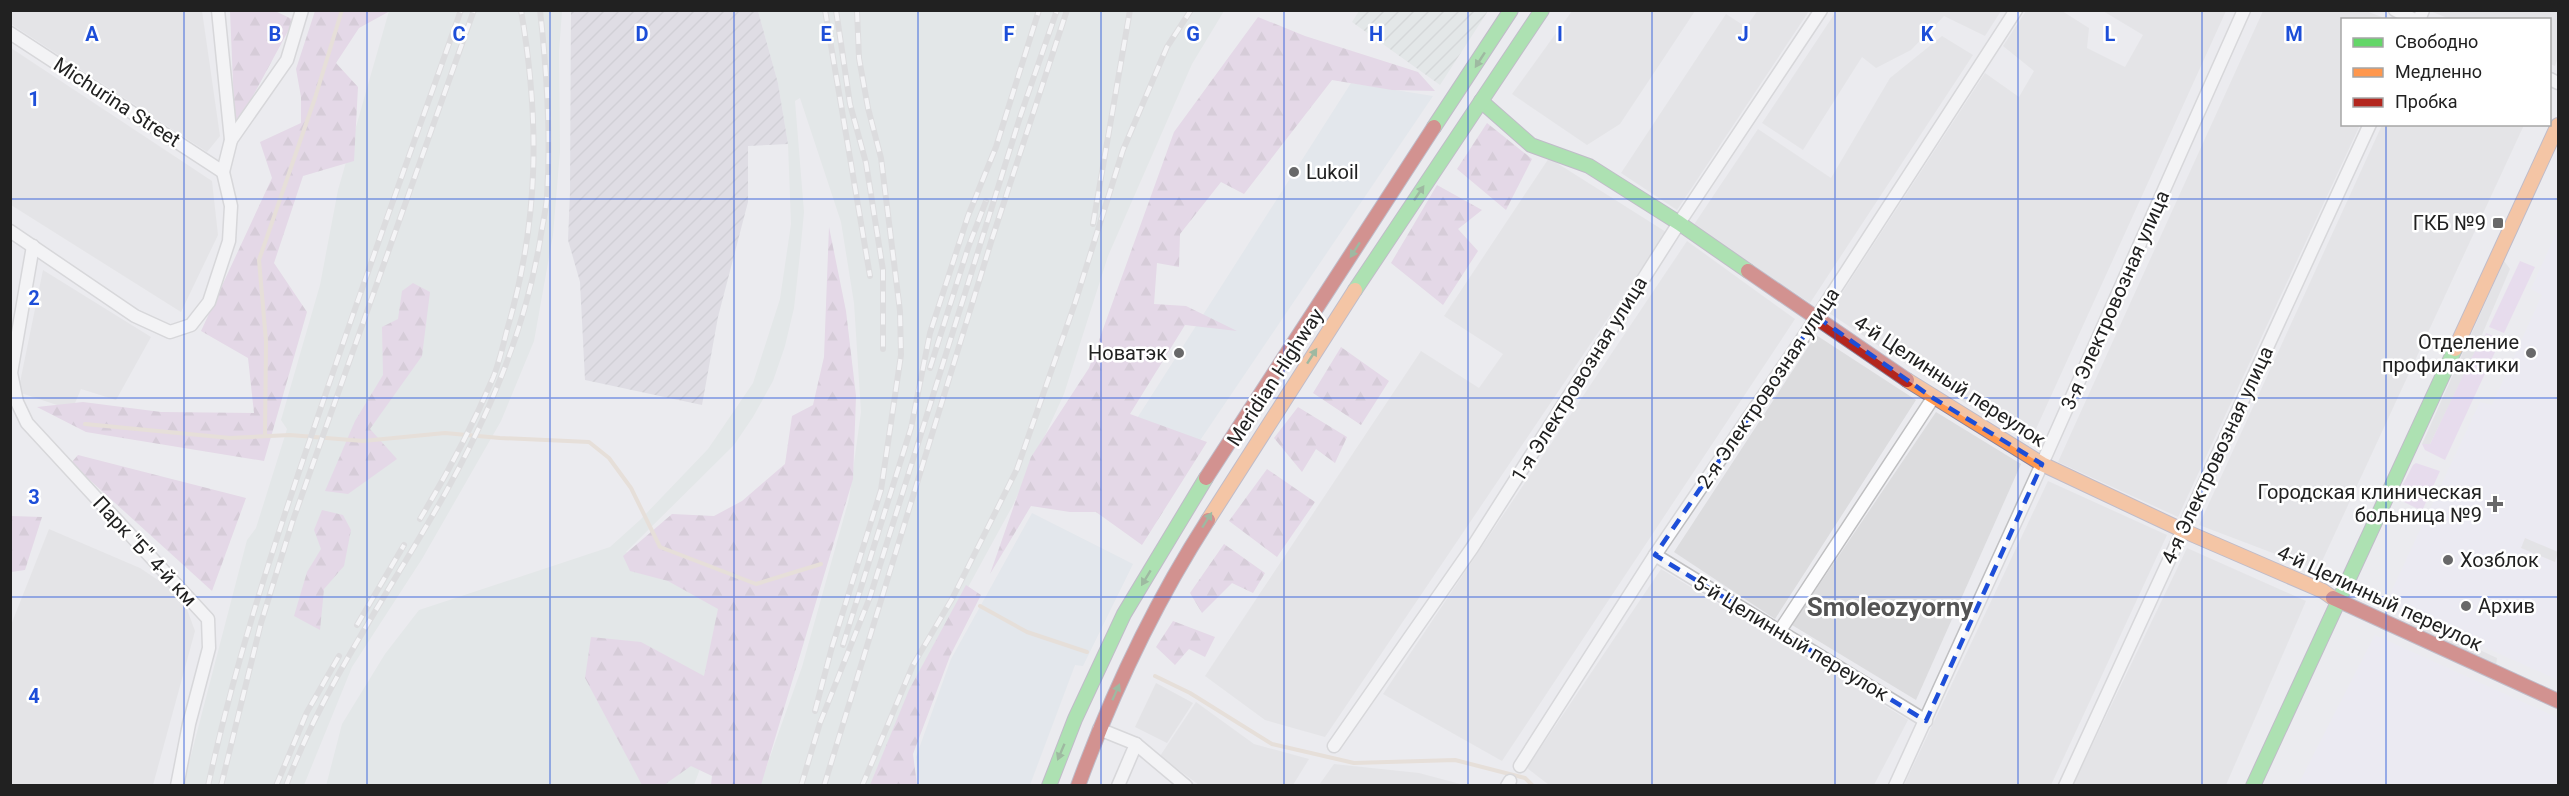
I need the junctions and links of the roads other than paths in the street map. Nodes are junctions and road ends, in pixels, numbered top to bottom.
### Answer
1 (218, 10) edge
2 (302, 10) edge
3 (1511, 10) edge
4 (1542, 10) edge
5 (1821, 10) edge
6 (2016, 10) edge
7 (2244, 10) edge
8 (2395, 10) edge
9 (2413, 18) edge
10 (10, 33) edge
11 (1481, 101) junction
12 (2559, 125) edge
13 (2369, 126) edge
14 (231, 140) junction
15 (223, 172) junction
16 (1678, 223) junction
17 (10, 231) edge
18 (33, 246) junction
19 (1817, 317) junction
20 (11, 374) edge
21 (1933, 398) junction
22 (2042, 464) junction
23 (2182, 530) junction
24 (1655, 555) junction
25 (2338, 601) junction
26 (1779, 632) junction
27 (2559, 701) edge
28 (1075, 719) junction
29 (1926, 720) junction
30 (1100, 729) junction
31 (1136, 744) junction
32 (1334, 746) dead end
33 (1520, 766) dead end
34 (177, 786) edge
35 (1048, 786) edge
36 (1078, 786) edge
37 (1118, 786) edge
38 (1186, 786) edge
39 (1895, 786) edge
40 (2066, 786) edge
41 (2253, 786) edge

1 - 14 street
2 - 14 street
3 -> 28 street, Meridian Highway
4 - 11 street, Meridian Highway
5 - 16 street, 1-я Электровозная улица
6 - 19 street, 2-я Электровозная улица
7 - 22 street, 3-я Электровозная улица
8 - 9 street
10 - 15 street, Michurina Street
11 - 16 street, 4-й Целинный переулок
30 -> 11 street, Meridian Highway
12 - 25 street
13 - 23 street, 4-я Электровозная улица
14 - 15 street
15 - 18 street
16 - 19 street, 4-й Целинный переулок
16 - 32 street, 1-я Электровозная улица
17 - 18 street
18 - 20 street
19 - 21 street, 4-й Целинный переулок
19 - 24 street, 2-я Электровозная улица
20 - 34 street, Парк "Б" 4-й км
21 - 22 street, 4-й Целинный переулок
21 - 26 street
22 - 23 street, 4-й Целинный переулок
22 - 29 street, 3-я Электровозная улица
23 - 25 street, 4-й Целинный переулок
23 - 40 street, 4-я Электровозная улица
24 - 26 street, 5-й Целинный переулок
24 - 33 street, 2-я Электровозная улица
25 - 27 street, 4-й Целинный переулок
25 - 41 street
26 - 29 street, 5-й Целинный переулок
28 - 30 street
28 -> 35 street, Meridian Highway
29 - 39 street, 3-я Электровозная улица
30 - 31 street
30 - 36 street, Meridian Highway
31 - 37 street
31 - 38 street

